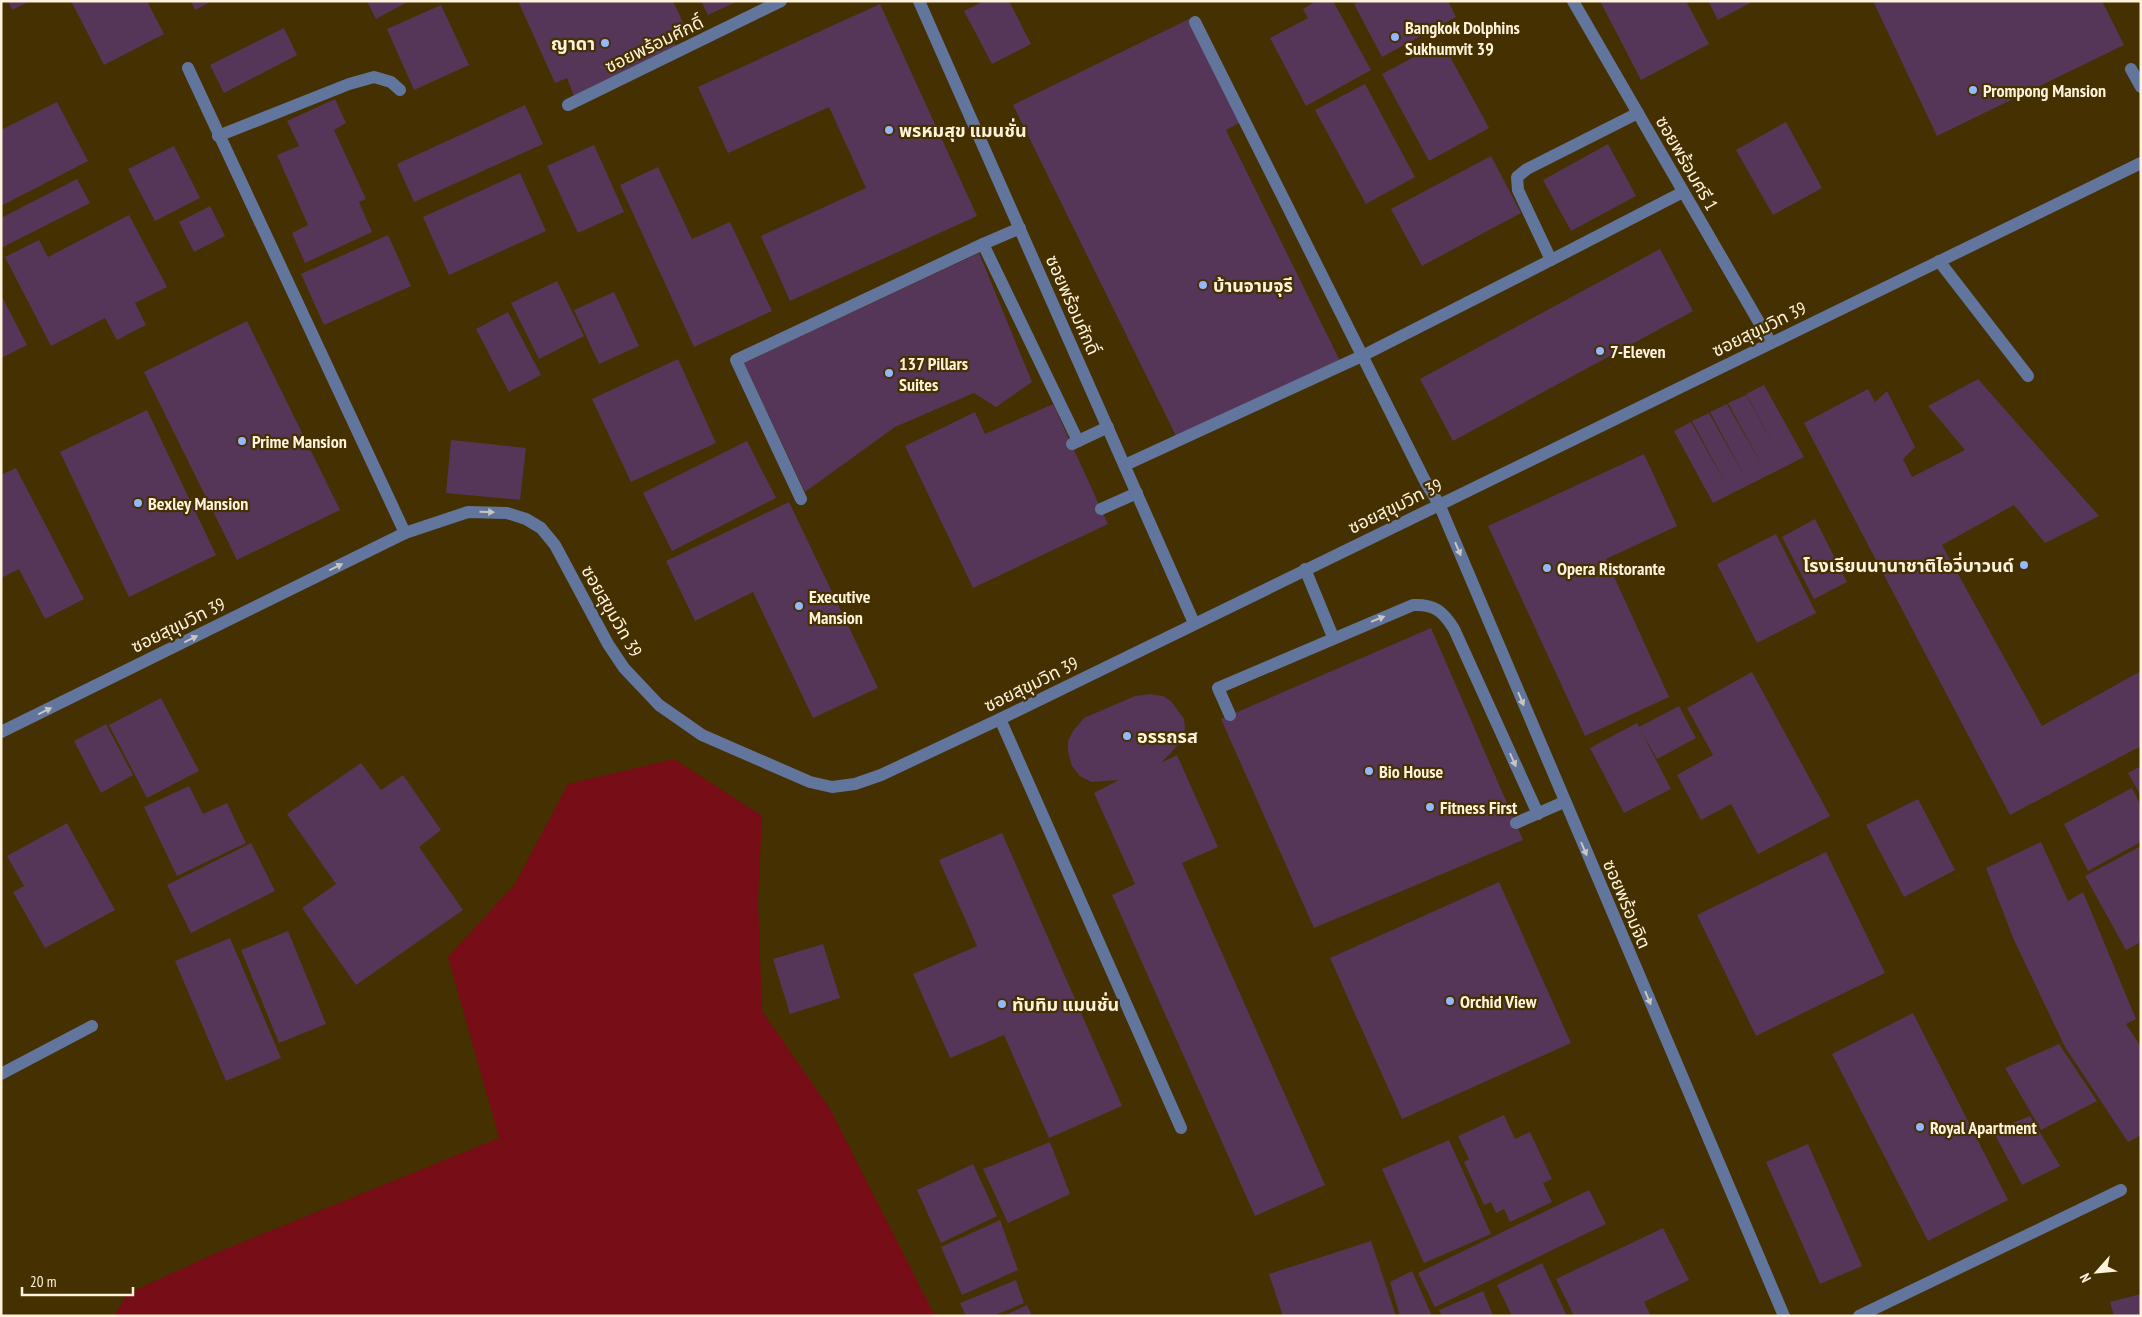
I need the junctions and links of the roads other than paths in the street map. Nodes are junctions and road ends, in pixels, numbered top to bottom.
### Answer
1 (781, 1) edge
2 (919, 1) edge
3 (1573, 1) edge
4 (1195, 22) dead end
5 (188, 68) dead end
6 (2131, 69) dead end
7 (2141, 87) edge
8 (400, 90) dead end
9 (568, 105) dead end
10 (1638, 113) junction
11 (218, 136) junction
12 (2141, 163) edge
13 (1683, 192) junction
14 (1020, 228) junction
15 (983, 244) junction
16 (1551, 260) junction
17 (1939, 261) junction
18 (1770, 343) junction
19 (1364, 355) junction
20 (2028, 376) dead end
21 (1108, 427) junction
22 (1125, 465) junction
23 (1137, 493) junction
24 (801, 499) dead end
25 (1439, 504) junction
26 (1101, 510) dead end
27 (405, 533) junction
28 (1305, 569) junction
29 (1194, 623) junction
30 (1333, 637) junction
31 (1230, 715) dead end
32 (1000, 719) junction
33 (1, 732) edge
34 (1564, 802) junction
35 (1538, 814) junction
36 (1516, 823) dead end
37 (92, 1026) dead end
38 (1, 1074) edge
39 (1181, 1128) dead end
40 (2122, 1190) dead end
41 (1784, 1316) edge
42 (1859, 1316) edge

1 - 9 street, ซอยพร้อมศักดิ์
2 - 14 street, ซอยพร้อมศักดิ์
3 - 10 street, ซอยพร้อมศรี 1
4 - 19 street, ซอยพร้อมจิต
5 - 11 street
6 - 7 street
8 - 11 street
10 - 13 street, ซอยพร้อมศรี 1
10 - 16 street
11 - 27 street
12 - 17 street, ซอยสุขุมวิท 39
13 - 16 street
13 - 18 street, ซอยพร้อมศรี 1
14 - 15 street
14 - 21 street, ซอยพร้อมศักดิ์
15 - 21 street
15 - 24 street
16 - 19 street
17 - 18 street, ซอยสุขุมวิท 39
17 - 20 street
18 - 25 street, ซอยสุขุมวิท 39
19 - 22 street
19 - 25 street, ซอยพร้อมจิต
21 - 22 street, ซอยพร้อมศักดิ์
22 - 23 street, ซอยพร้อมศักดิ์
23 - 26 street
23 - 29 street, ซอยพร้อมศักดิ์
25 - 28 street, ซอยสุขุมวิท 39
25 -> 34 street, ซอยพร้อมจิต
27 -> 32 street, ซอยสุขุมวิท 39
33 -> 27 street, ซอยสุขุมวิท 39
28 - 29 street, ซอยสุขุมวิท 39
28 - 30 street
29 - 32 street, ซอยสุขุมวิท 39
30 - 31 street
30 -> 35 street
32 - 39 street
34 - 35 street
34 -> 41 street, ซอยพร้อมจิต
35 - 36 street
37 - 38 street
40 - 42 street

